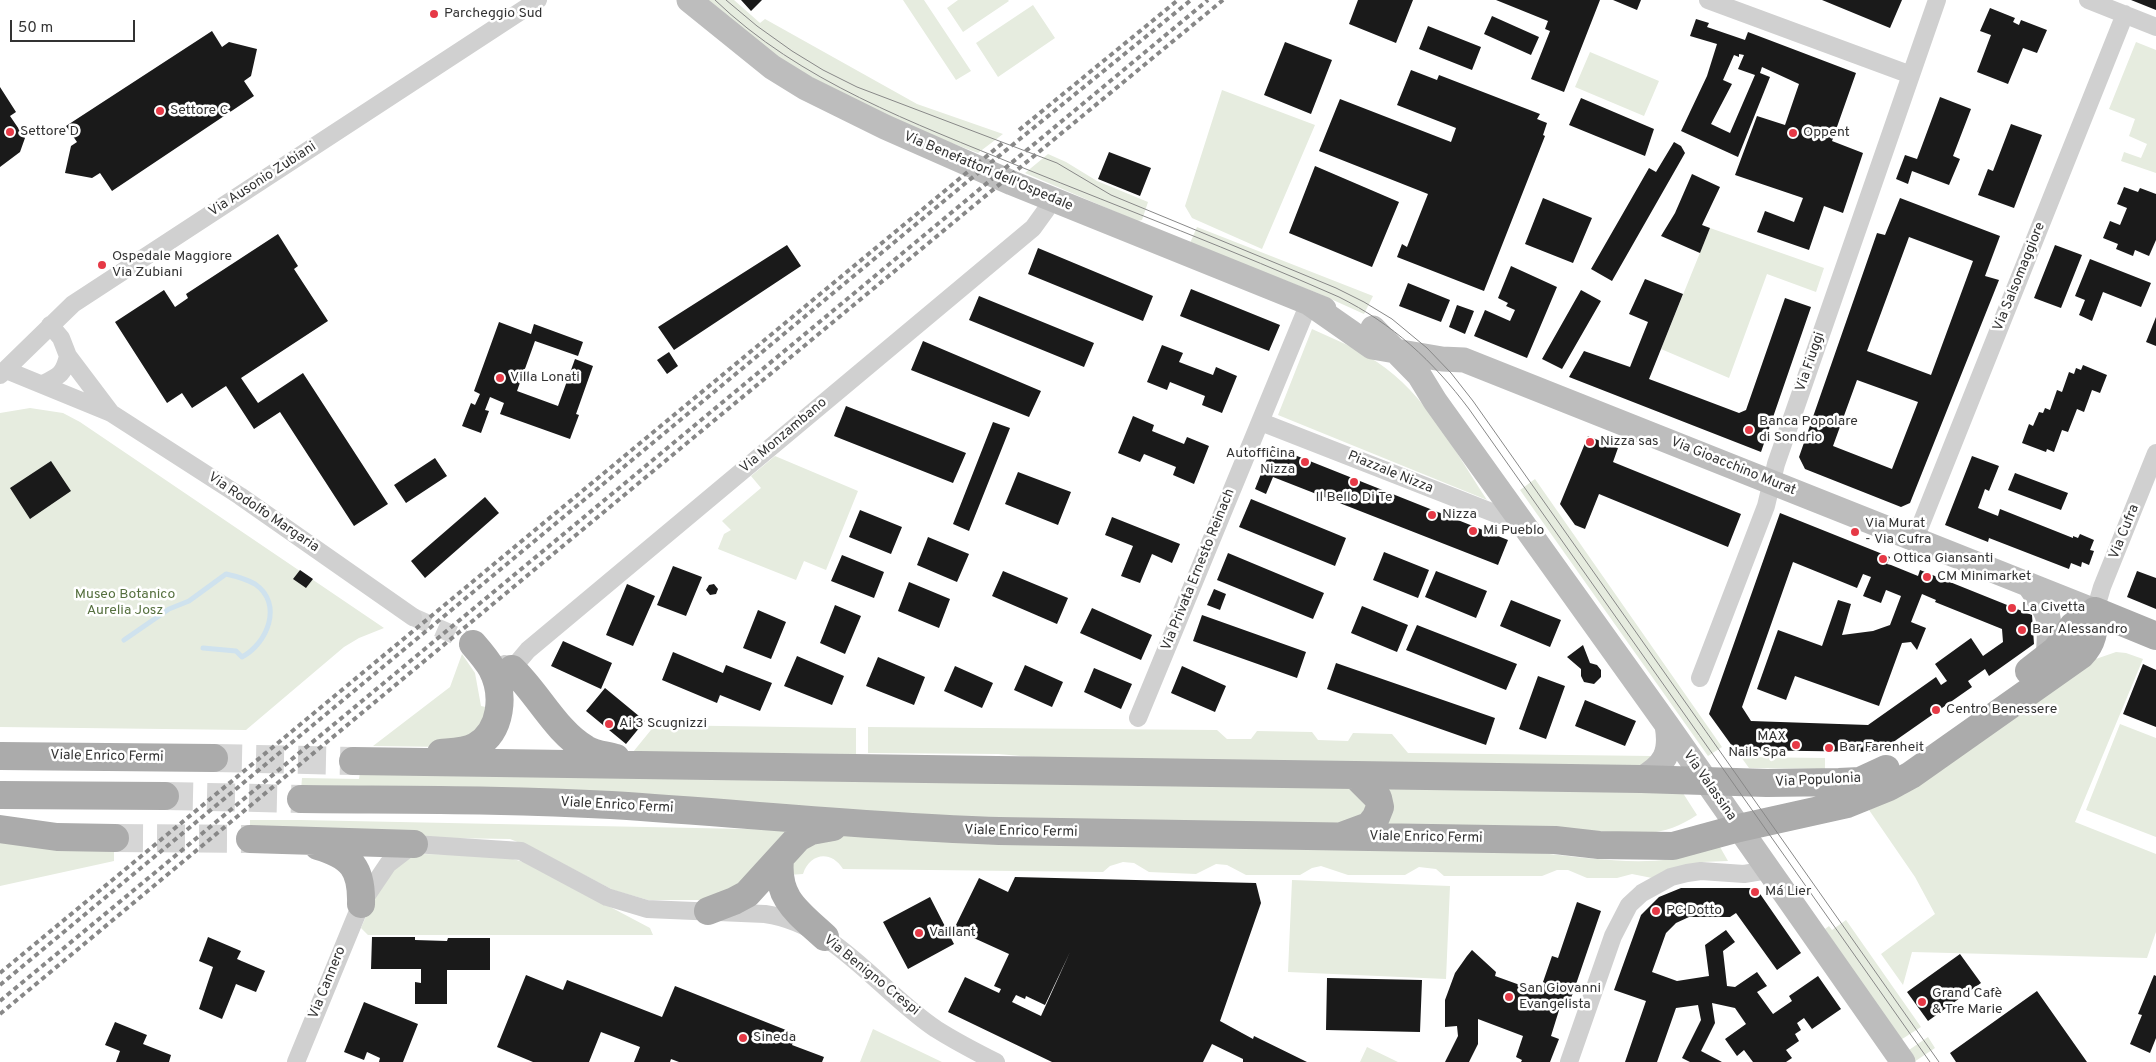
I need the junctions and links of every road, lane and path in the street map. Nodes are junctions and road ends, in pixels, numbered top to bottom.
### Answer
1 (538, 0) edge
2 (689, 0) edge
3 (1708, 0) edge
4 (1937, 0) edge
5 (2088, 0) edge
6 (2124, 14) junction
7 (2156, 26) edge
8 (1911, 74) junction
9 (1050, 199) junction
10 (1308, 303) junction
11 (50, 325) junction
12 (1372, 337) junction
13 (1396, 351) junction
14 (68, 356) junction
15 (1436, 357) junction
16 (1464, 360) junction
17 (3, 372) edge
18 (43, 384) junction
19 (1434, 401) junction
20 (111, 413) junction
21 (1261, 422) junction
22 (2156, 453) edge
23 (1772, 482) junction
24 (1513, 511) junction
25 (1915, 540) junction
26 (2029, 585) junction
27 (2095, 611) junction
28 (413, 617) tunnel mouth
29 (2156, 636) edge
30 (470, 642) joint
31 (2048, 658) junction
32 (512, 669) junction
33 (1700, 678) dead end
34 (1138, 718) dead end
35 (1667, 725) junction
36 (0, 756) edge
37 (214, 758) tunnel mouth
38 (644, 766) junction
39 (1356, 776) junction
40 (1641, 779) junction
41 (1706, 781) junction
42 (0, 796) edge
43 (164, 796) tunnel mouth
44 (301, 798) tunnel mouth
45 (858, 823) junction
46 (1739, 828) junction
47 (0, 829) edge
48 (1338, 837) junction
49 (114, 838) tunnel mouth
50 (250, 839) tunnel mouth
51 (302, 841) junction
52 (414, 844) junction
53 (780, 859) junction
54 (1768, 870) junction
55 (361, 904) junction
56 (708, 911) junction
57 (825, 936) junction
58 (296, 1062) edge
59 (996, 1062) edge
60 (1569, 1062) edge
61 (1903, 1062) edge

1 - 11 street, Via Ausonio Zubiani
2 - 9 main road, Via Benefattori dell'Ospedale
3 - 8 street
4 - 8 street, Via Fiuggi
5 - 6 street
6 - 7 street
6 - 25 street, Via Salsomaggiore
8 - 23 street, Via Fiuggi
9 - 10 main road, Via Benefattori dell'Ospedale
9 - 32 street, Via Monzambano
10 - 12 main road, Via Gioacchino Murat
10 - 21 street
11 - 14 street, Via Rodolfo Margaria
11 - 17 street, Via Ausonio Zubiani
12 - 13 main road, Via Gioacchino Murat
12 - 15 main road, Via Gioacchino Murat
12 - 19 main road
13 - 15 main road, Via Gioacchino Murat
13 - 19 main road
14 - 18 street
14 - 20 street, Via Rodolfo Margaria
15 - 16 main road, Via Gioacchino Murat
16 - 19 main road
16 - 23 main road, Via Gioacchino Murat
17 - 18 street, Via Rodolfo Margaria
18 - 20 street, Via Rodolfo Margaria
19 - 24 main road
20 - 28 street, Via Rodolfo Margaria
21 - 24 street, Piazzale Nizza
21 - 34 street, Via Privata Ernesto Reinach
22 - 27 street, Via Cufra
23 - 25 main road, Via Gioacchino Murat
23 - 33 street, Via Fiuggi
24 - 35 main road, Via Valassina
25 - 26 main road, Via Gioacchino Murat
26 - 27 main road, Via Gioacchino Murat
26 - 31 main road
27 - 29 main road, Via Gioacchino Murat
27 - 31 main road, Via Populonia
27 - 46 main road, Via Populonia
30 - 32 street
30 - 38 main road
31 - 41 main road, Via Populonia
32 - 38 main road
35 - 40 main road
35 - 41 main road, Via Valassina
36 - 37 main road, Viale Enrico Fermi
38 - 39 main road
39 - 40 main road
39 - 48 main road
40 - 41 main road
41 - 46 main road, Via Valassina
42 - 43 main road
44 - 45 main road, Viale Enrico Fermi
45 - 48 main road, Viale Enrico Fermi
45 - 53 main road
46 - 48 main road, Viale Enrico Fermi
46 - 54 main road, Via Valassina
47 - 49 main road
50 - 51 main road
51 - 52 main road
51 - 55 main road
52 - 55 street
52 - 56 street
53 - 56 main road
53 - 57 main road
54 - 60 street
54 - 61 main road, Via Valassina
55 - 58 street, Via Cannero
56 - 57 street, Via Benigno Crespi
57 - 59 street, Via Benigno Crespi

